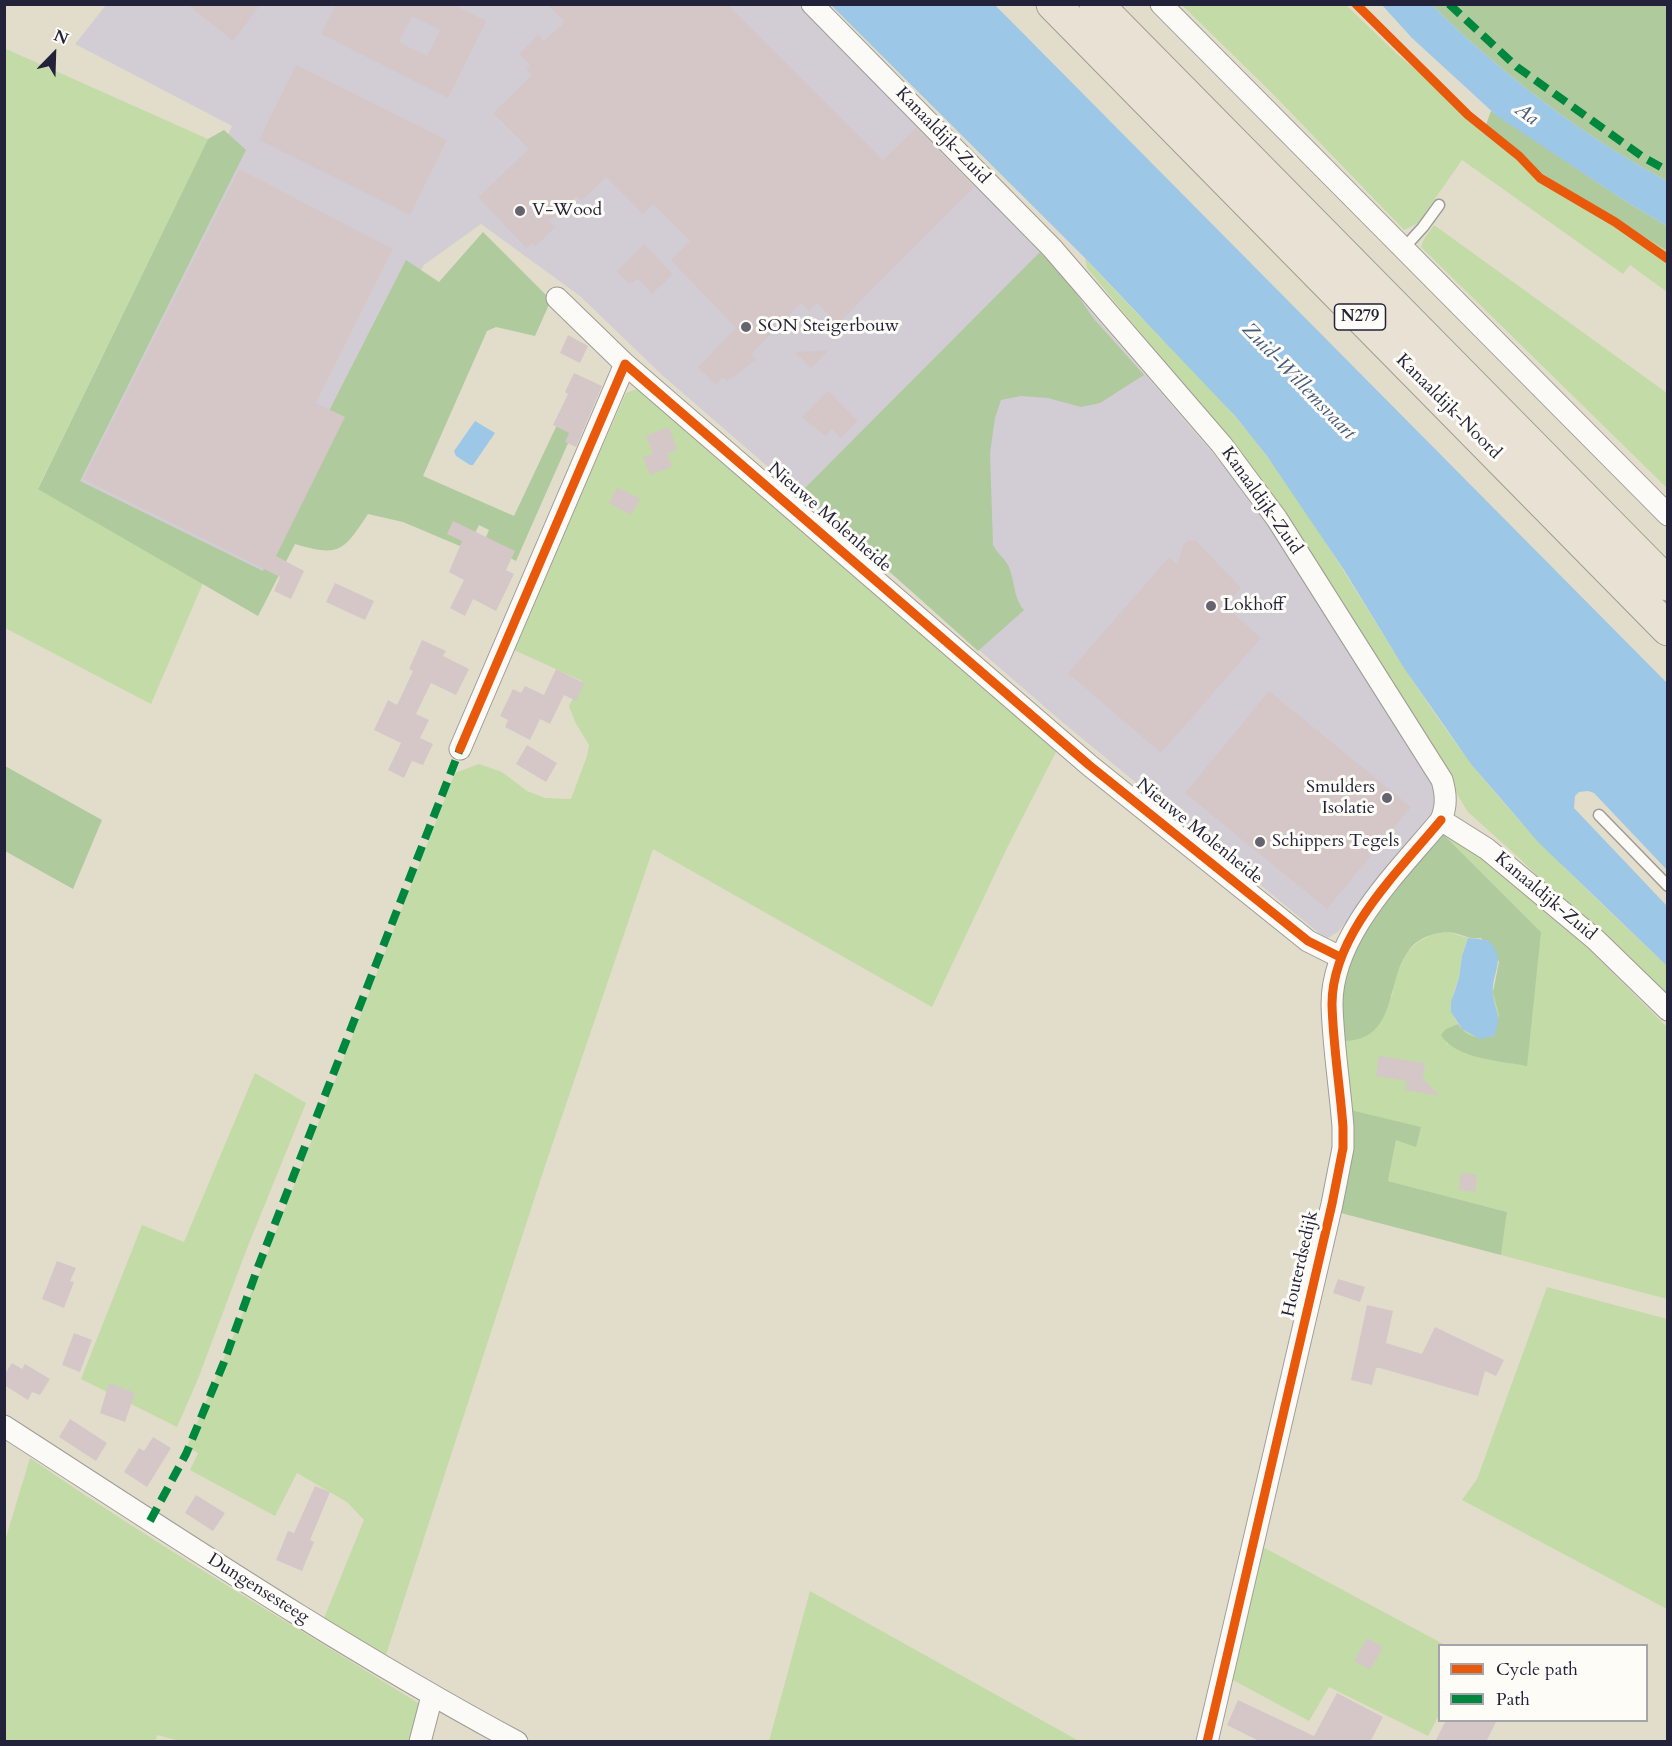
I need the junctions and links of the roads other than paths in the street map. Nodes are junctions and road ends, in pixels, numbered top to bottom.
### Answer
1 (812, 4) edge
2 (1053, 4) edge
3 (1096, 4) edge
4 (1161, 4) edge
5 (1439, 205) dead end
6 (1403, 249) junction
7 (557, 298) dead end
8 (625, 364) junction
9 (1668, 515) edge
10 (1668, 584) edge
11 (1668, 629) edge
12 (460, 749) dead end
13 (1599, 815) dead end
14 (1441, 820) junction
15 (1668, 886) edge
16 (1340, 957) junction
17 (1668, 1010) edge
18 (4, 1426) edge
19 (432, 1696) junction
20 (420, 1742) edge
21 (517, 1742) edge
22 (1207, 1742) edge

1 - 14 street, Kanaaldijk-Zuid
2 - 11 highway, Kanaaldijk-Noord / N279
3 - 10 highway, Kanaaldijk-Noord / N279
4 - 6 street
5 - 6 lane
6 - 9 street
7 - 8 street, Nieuwe Molenheide
8 - 12 street
8 - 16 street, Nieuwe Molenheide
13 - 15 lane
14 - 16 street, Houterdsedijk
14 - 17 street, Kanaaldijk-Zuid
16 - 22 street, Houterdsedijk
18 - 19 street, Dungensesteeg
19 - 20 street
19 - 21 street, Dungensesteeg

